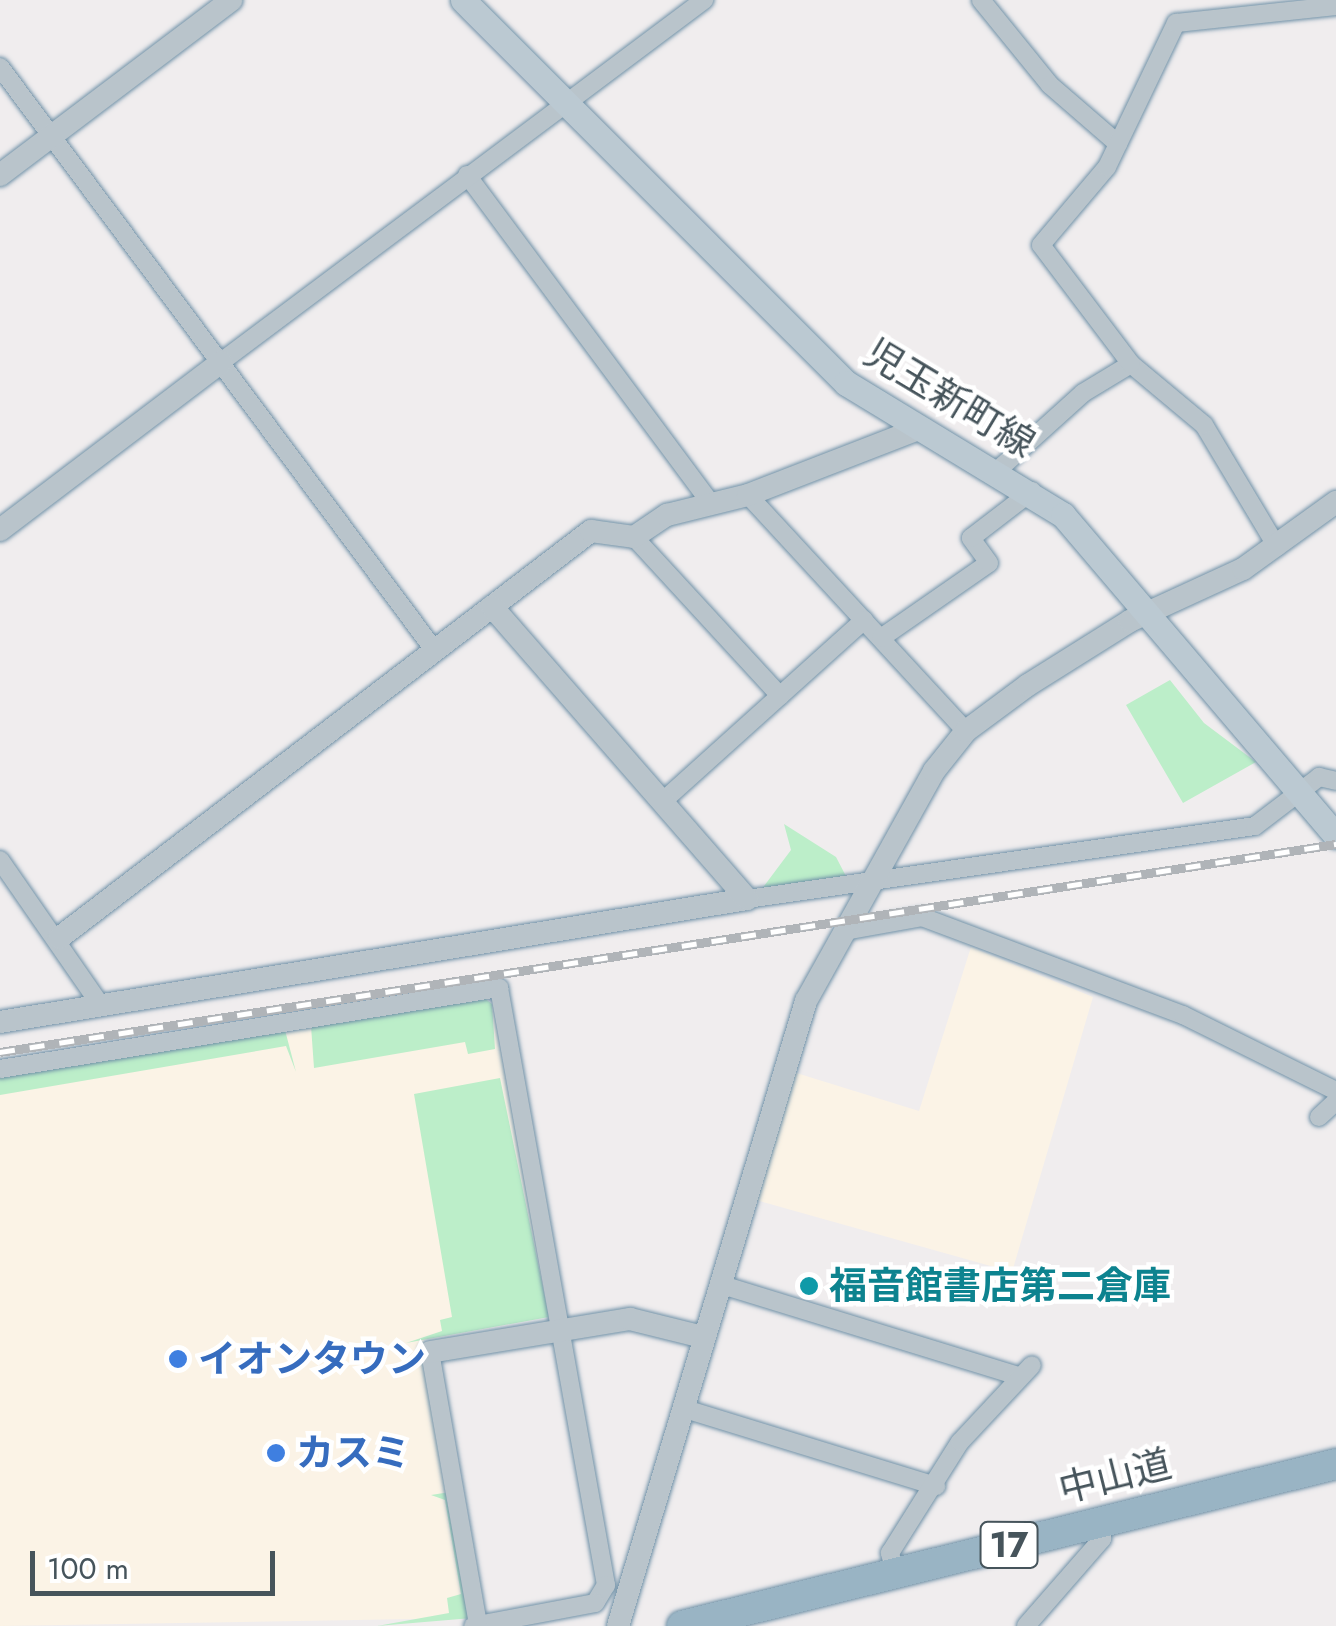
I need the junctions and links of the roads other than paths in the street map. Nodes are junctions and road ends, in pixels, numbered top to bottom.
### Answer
1 (231, 0) edge
2 (462, 0) edge
3 (704, 0) edge
4 (981, 0) edge
5 (1336, 6) edge
6 (0, 68) edge
7 (566, 104) junction
8 (52, 136) junction
9 (1118, 144) junction
10 (0, 174) edge
11 (467, 175) junction
12 (221, 362) junction
13 (1132, 364) junction
14 (916, 430) junction
15 (1000, 469) junction
16 (1032, 491) junction
17 (748, 495) junction
18 (708, 500) junction
19 (1336, 502) edge
20 (0, 530) edge
21 (634, 536) junction
22 (1277, 547) junction
23 (492, 607) junction
24 (1150, 610) junction
25 (864, 620) junction
26 (881, 638) junction
27 (435, 651) junction
28 (780, 696) junction
29 (966, 731) junction
30 (1336, 782) edge
31 (1300, 792) junction
32 (662, 802) junction
33 (1336, 836) edge
34 (0, 860) edge
35 (870, 879) junction
36 (746, 899) junction
37 (845, 931) junction
38 (59, 938) junction
39 (101, 1006) junction
40 (0, 1022) edge
41 (0, 1069) edge
42 (1336, 1091) edge
43 (1336, 1101) edge
44 (1319, 1116) dead end
45 (719, 1284) junction
46 (560, 1330) junction
47 (704, 1337) junction
48 (430, 1352) joint
49 (682, 1408) junction
50 (1336, 1464) edge
51 (936, 1486) junction
52 (1099, 1521) junction
53 (895, 1572) junction
54 (601, 1594) junction
55 (624, 1602) junction
56 (476, 1626) edge
57 (618, 1626) edge
58 (682, 1626) edge
59 (1026, 1626) edge

1 - 8 street
2 - 7 main road, 児玉新町線
3 - 7 street
4 - 9 street
5 - 9 street
6 - 8 street
7 - 11 street
7 - 14 main road, 児玉新町線
8 - 10 street
8 - 12 street
9 - 13 street
11 - 12 street
11 - 18 street
12 - 20 street
12 - 27 street
13 - 15 street
13 - 22 street
14 - 15 main road, 児玉新町線
14 - 17 street
15 - 16 main road, 児玉新町線
16 - 24 main road, 児玉新町線
16 - 26 street
17 - 18 street
17 - 25 street
18 - 21 street
19 - 22 street
21 - 23 street
21 - 28 street
22 - 24 street
23 - 27 street
23 - 32 street
24 - 29 street
24 - 31 main road, 児玉新町線
25 - 26 street
25 - 28 street
26 - 29 street
27 - 38 street
28 - 32 street
29 - 35 street
30 - 31 street
31 - 33 main road, 児玉新町線
31 - 35 street
32 - 36 street
34 - 38 street
35 - 36 street
35 - 37 street
36 - 39 street
37 - 42 street
37 - 45 street
38 - 39 street
39 - 40 street
41 - 46 street
43 - 44 street
45 - 47 street
45 - 51 street
46 - 47 street
46 - 48 street
46 - 54 street
47 - 49 street
48 - 56 street
49 - 51 street
49 - 55 street
50 - 52 highway, 中山道 / 17
51 - 53 street
52 - 53 highway, 中山道 / 17
52 - 59 street
53 - 58 highway, 中山道 / 17
54 - 55 street
54 - 56 street
55 - 57 street

